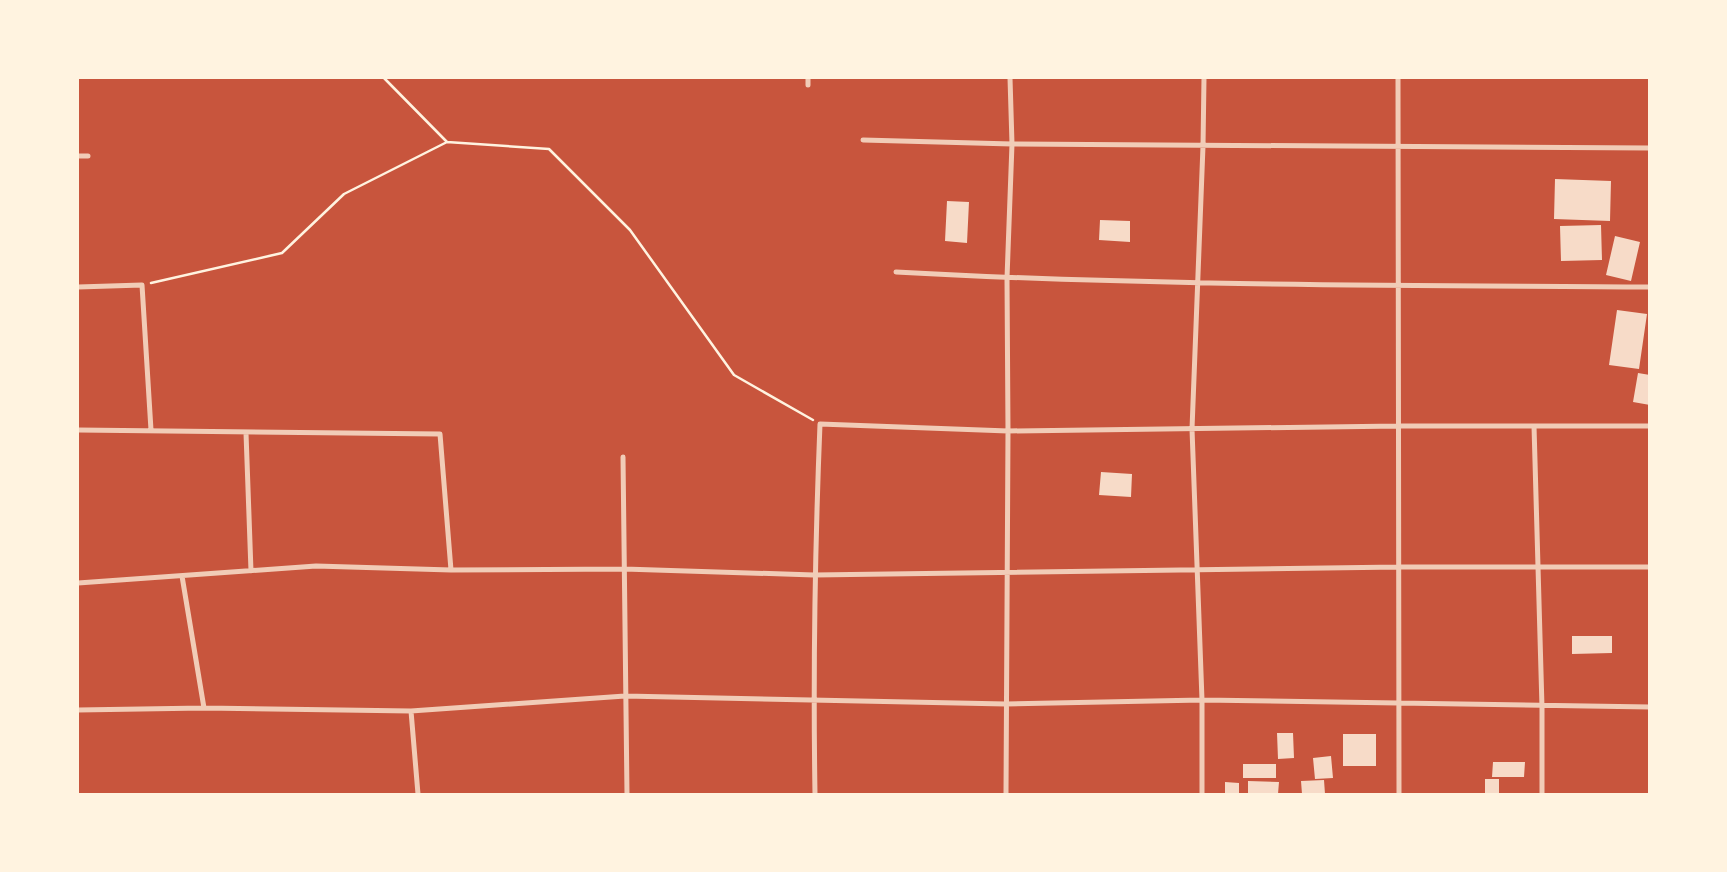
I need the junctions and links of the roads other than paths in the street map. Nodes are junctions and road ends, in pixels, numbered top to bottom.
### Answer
1 (808, 78) edge
2 (1010, 78) edge
3 (1204, 78) edge
4 (1398, 78) edge
5 (808, 85) dead end
6 (863, 140) dead end
7 (1012, 144) junction
8 (1203, 146) junction
9 (1399, 147) junction
10 (1650, 148) edge
11 (78, 156) edge
12 (88, 156) dead end
13 (896, 272) dead end
14 (1007, 278) junction
15 (1198, 282) junction
16 (1399, 285) junction
17 (78, 287) edge
18 (1650, 287) edge
19 (1399, 426) junction
20 (1534, 426) junction
21 (1650, 426) edge
22 (1192, 429) junction
23 (78, 430) edge
24 (151, 430) junction
25 (1008, 431) junction
26 (246, 433) junction
27 (623, 457) dead end
28 (1399, 567) junction
29 (1650, 567) edge
30 (1538, 568) junction
31 (624, 569) junction
32 (451, 570) junction
33 (1198, 570) junction
34 (251, 571) junction
35 (1006, 573) junction
36 (814, 575) junction
37 (182, 576) junction
38 (78, 583) edge
39 (625, 696) junction
40 (813, 700) junction
41 (1202, 700) junction
42 (1006, 704) junction
43 (1398, 704) junction
44 (1542, 707) junction
45 (204, 708) junction
46 (1650, 708) edge
47 (78, 710) edge
48 (410, 711) junction
49 (418, 794) edge
50 (627, 794) edge
51 (815, 794) edge
52 (1006, 794) edge
53 (1202, 794) edge
54 (1399, 794) edge
55 (1542, 794) edge

1 - 5 street
2 - 7 street
3 - 8 street
4 - 9 street
6 - 7 street
7 - 8 street
7 - 14 street
8 - 9 street
8 - 15 street
9 - 10 street
9 - 16 street
11 - 12 street
13 - 14 street
14 - 15 street
14 - 25 street
15 - 16 street
15 - 22 street
16 - 18 street
16 - 19 street
17 - 24 street
19 - 20 street
19 - 22 street
19 - 28 street
20 - 21 street
20 - 30 street
22 - 25 street
22 - 33 street
23 - 24 street
24 - 26 street
25 - 35 street
25 - 36 street
26 - 32 street
26 - 34 street
27 - 31 street
28 - 30 street
28 - 33 street
28 - 43 street
29 - 30 street
30 - 44 street
31 - 32 street
31 - 36 street
31 - 39 street
32 - 34 street
33 - 35 street
33 - 41 street
34 - 37 street
35 - 36 street
35 - 42 street
36 - 40 street
37 - 38 street
37 - 45 street
39 - 40 street
39 - 48 street
39 - 50 street
40 - 42 street
40 - 51 street
41 - 42 street
41 - 43 street
41 - 53 street
42 - 52 street
43 - 44 street
43 - 54 street
44 - 46 street
44 - 55 street
45 - 47 street
45 - 48 street
48 - 49 street

